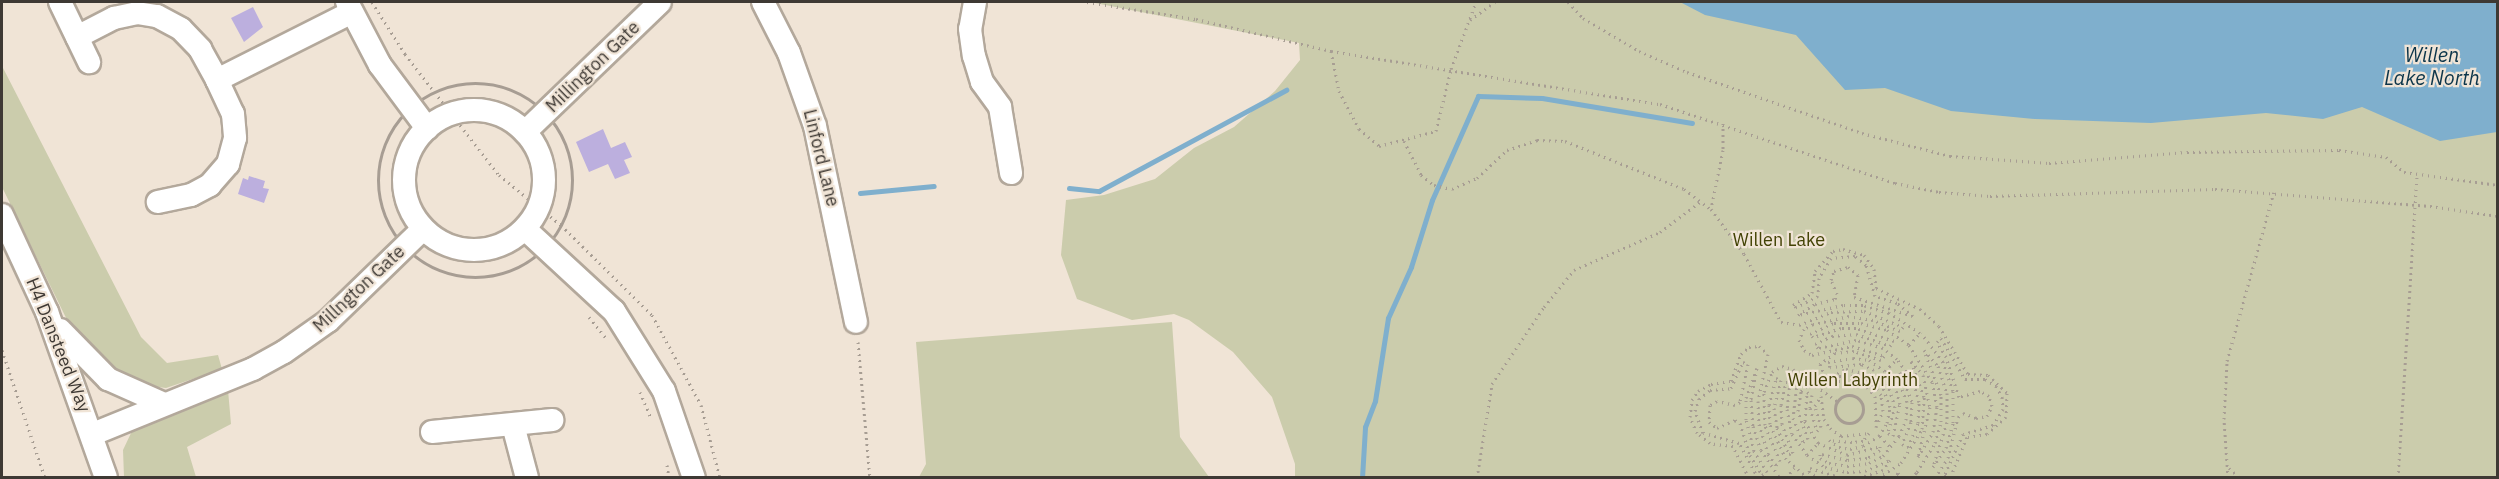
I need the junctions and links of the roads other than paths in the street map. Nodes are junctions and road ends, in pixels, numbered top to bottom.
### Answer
1 (60, 2) edge
2 (660, 2) edge
3 (763, 2) edge
4 (975, 2) edge
5 (350, 7) edge
6 (76, 37) junction
7 (89, 62) dead end
8 (217, 80) junction
9 (427, 128) junction
10 (525, 132) junction
11 (1011, 173) dead end
12 (158, 202) dead end
13 (2, 215) edge
14 (525, 229) junction
15 (423, 230) junction
16 (47, 312) junction
17 (856, 322) road end
18 (162, 403) junction
19 (552, 420) dead end
20 (513, 424) junction
21 (432, 432) dead end
22 (93, 434) junction
23 (106, 477) edge
24 (528, 477) edge
25 (694, 477) edge

1 - 6 street
2 - 10 street, Millington Gate
3 - 17 street, Linford Lane
4 - 11 street
5 - 8 street
5 - 9 street
6 - 7 street
6 - 8 street
8 - 12 street
9 - 10 street
9 - 15 street
10 - 14 street
13 - 16 street, H4 Dansteed Way
14 - 15 street
14 - 25 street
15 - 18 street, Millngton Gate
16 - 18 street
16 - 22 street, H4 Dansteed Way
18 - 22 street, Millngton Gate
19 - 20 street
20 - 21 street
20 - 24 street
22 - 23 street, H4 Dansteed Way

